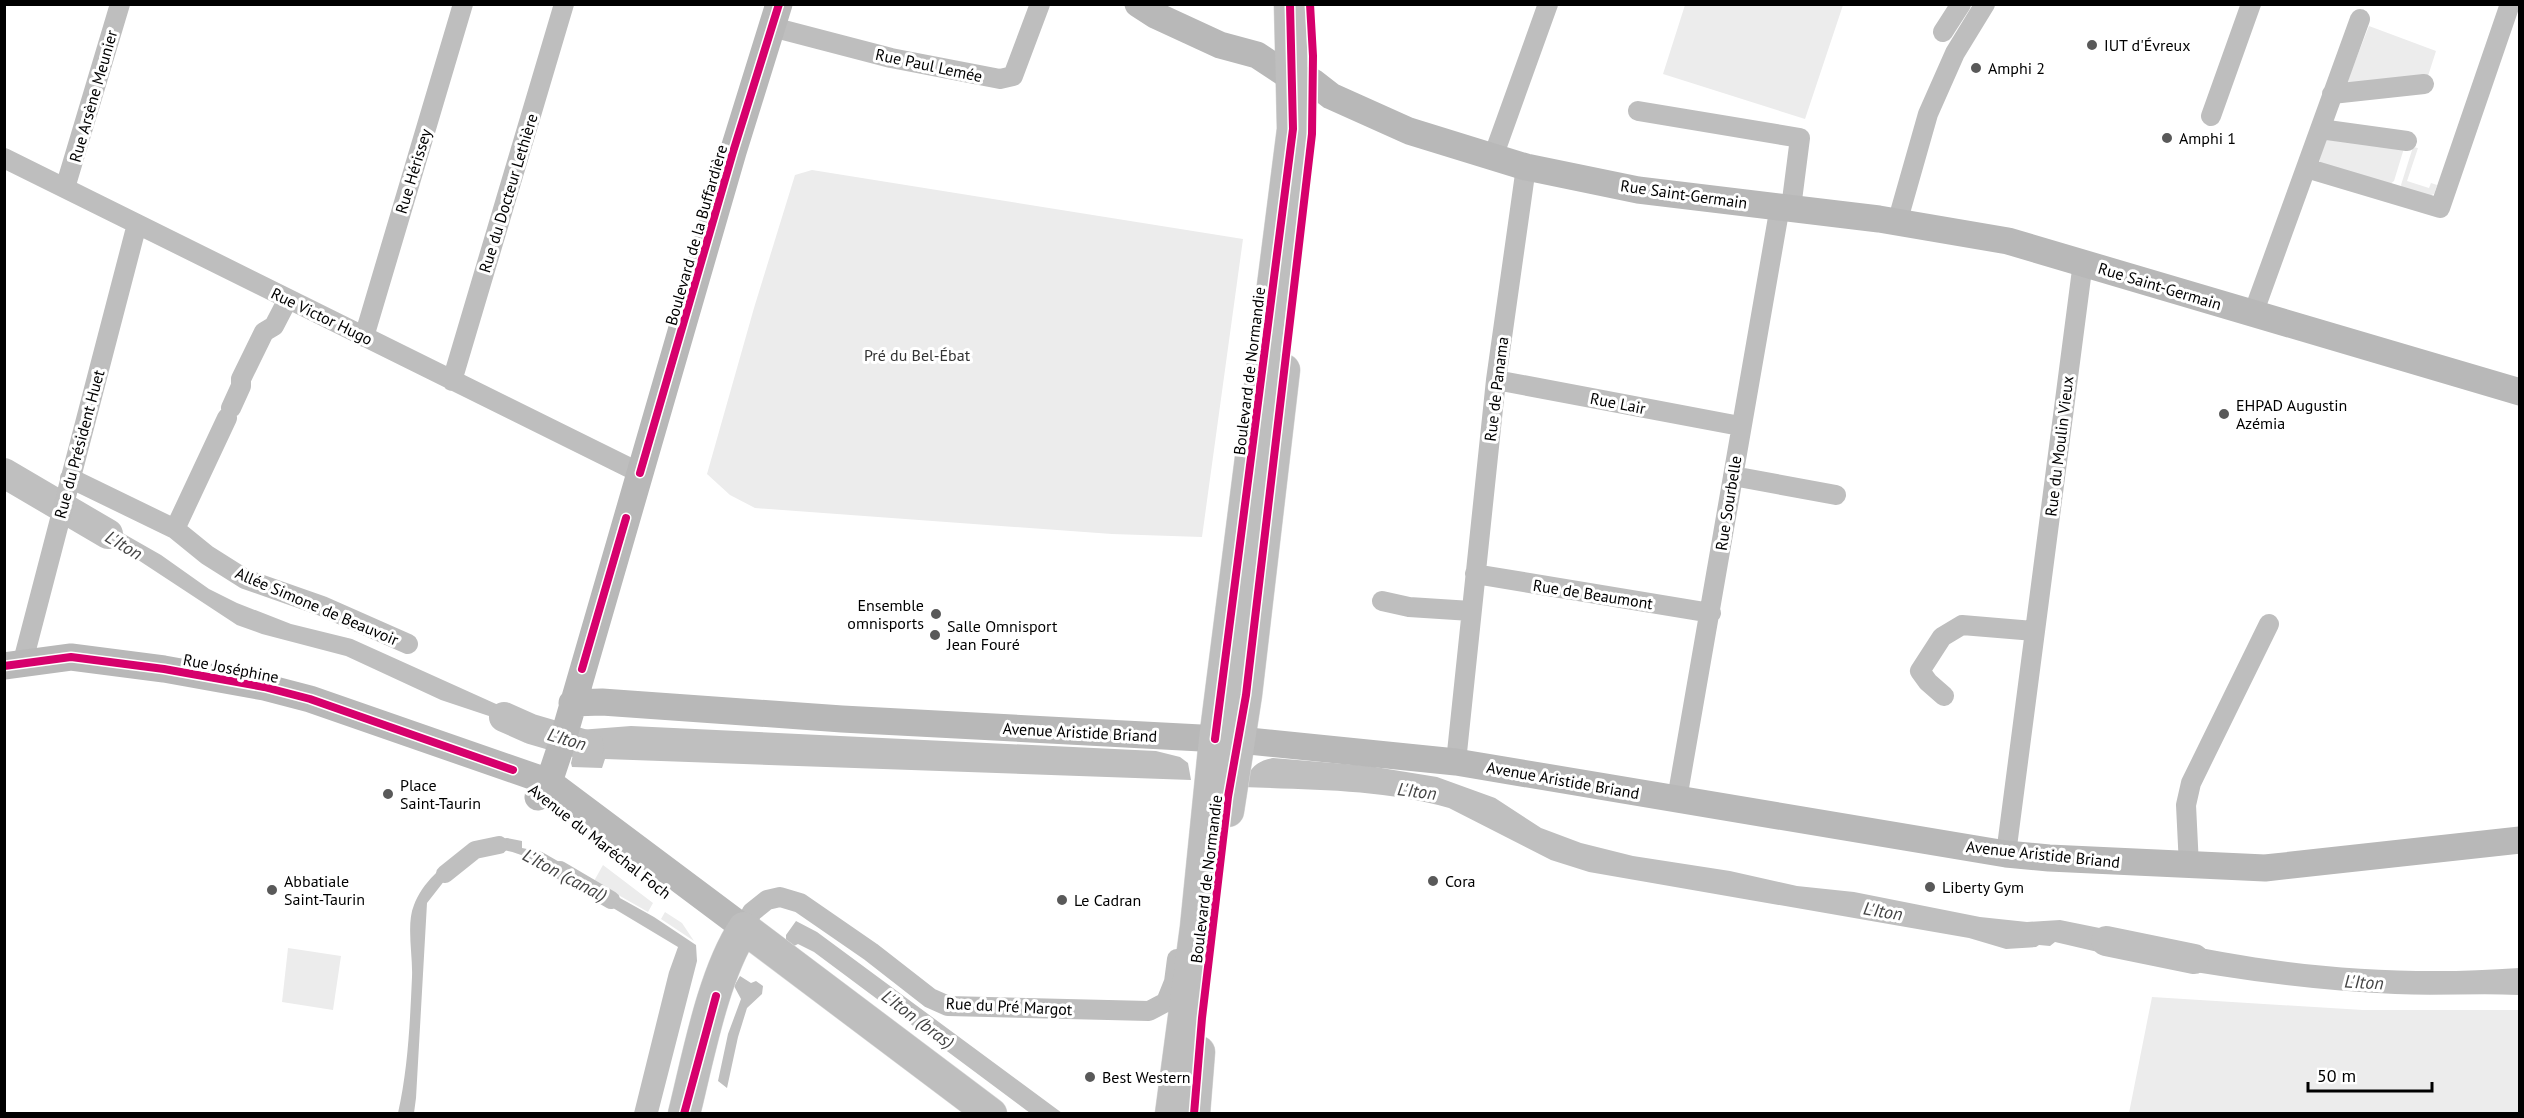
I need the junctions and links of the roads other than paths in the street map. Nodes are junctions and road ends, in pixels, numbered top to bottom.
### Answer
1 (120, 4) edge
2 (463, 4) edge
3 (564, 4) edge
4 (1040, 4) edge
5 (1138, 4) edge
6 (1290, 4) edge
7 (1310, 4) edge
8 (1548, 4) edge
9 (1961, 4) edge
10 (1985, 4) edge
11 (2252, 4) edge
12 (2510, 4) edge
13 (776, 16) edge
14 (2360, 19) dead end
15 (1943, 32) dead end
16 (1303, 80) junction
17 (2424, 84) dead end
18 (2332, 94) junction
19 (1638, 111) dead end
20 (2211, 116) dead end
21 (2320, 129) junction
22 (2407, 141) dead end
23 (1493, 157) junction
24 (4, 158) edge
25 (1526, 167) junction
26 (2306, 168) junction
27 (65, 188) junction
28 (1785, 207) junction
29 (1898, 222) junction
30 (137, 224) junction
31 (2083, 262) junction
32 (288, 299) junction
33 (2253, 314) junction
34 (364, 337) junction
35 (1496, 380) junction
36 (452, 381) junction
37 (2520, 392) edge
38 (1740, 426) junction
39 (640, 473) junction
40 (1732, 476) junction
41 (70, 478) junction
42 (1836, 495) dead end
43 (175, 529) junction
44 (1475, 574) junction
45 (1382, 601) dead end
46 (1471, 611) junction
47 (1711, 613) junction
48 (2269, 624) dead end
49 (2035, 631) junction
50 (408, 644) dead end
51 (13, 666) edge
52 (582, 669) junction
53 (1944, 696) dead end
54 (602, 702) junction
55 (567, 724) junction
56 (1227, 740) junction
57 (1456, 762) junction
58 (513, 770) joint
59 (543, 789) junction
60 (1677, 799) junction
61 (2520, 840) edge
62 (2006, 854) junction
63 (2189, 866) junction
64 (1196, 927) junction
65 (739, 936) junction
66 (684, 1113) edge
67 (959, 1113) edge
68 (991, 1113) edge
69 (1171, 1113) edge
70 (1194, 1113) edge

1 - 27 street, Rue Arsène Meunier
2 - 34 street, Rue Hérissey
3 - 36 street, Rue du Docteur Lethière
4 - 13 street, Rue Paul Lemée
5 - 16 main road, Rue Saint-Germain
6 - 16 main road, Boulevard de Normandie
7 - 16 main road, Boulevard de Normandie
8 - 23 street
9 - 15 street
10 - 29 street
11 - 20 street
12 - 26 street
13 - 39 main road, Boulevard de la Buffardière
14 - 18 street
16 - 23 main road, Rue Saint-Germain
16 - 56 main road, Boulevard de Normandie
17 - 18 street
18 - 21 street
19 - 28 street, Rue Sourbelle
21 - 22 street
21 - 26 street
23 - 25 main road, Rue Saint-Germain
24 - 27 street, Rue Victor Hugo
25 - 28 main road, Rue Saint-Germain
25 - 35 street, Rue de Panama
26 - 33 street
27 - 30 street, Rue Victor Hugo
28 - 29 main road, Rue Saint-Germain
28 - 38 street, Rue Sourbelle
29 - 31 main road, Rue Saint-Germain
30 - 32 street, Rue Victor Hugo
30 - 41 street, Rue du Président Huet
31 - 33 main road, Rue Saint-Germain
31 - 49 street, Rue du Moulin Vieux
32 - 34 street, Rue Victor Hugo
32 - 43 street
33 - 37 main road, Rue Saint-Germain
34 - 36 street, Rue Victor Hugo
35 - 38 street, Rue Lair
35 - 44 street, Rue de Panama
36 - 39 street, Rue Victor Hugo
38 - 40 street, Rue Sourbelle
39 - 52 main road, Boulevard de la Buffardière
40 - 42 street
40 - 47 street, Rue Sourbelle
41 - 43 street, Allée Simone de Beauvoir
41 - 51 street, Rue du Président Huet
43 - 50 street, Allée Simone de Beauvoir
44 - 46 street, Rue de Panama
44 - 47 street, Rue de Beaumont
45 - 46 street
46 - 57 street, Rue de Panama
47 - 60 street, Rue Sourbelle
48 - 63 street
49 - 53 street
49 - 62 street, Rue du Moulin Vieux
51 - 58 main road, Rue Joséphine
52 - 54 main road
52 - 55 main road, Boulevard de la Buffardière
54 - 55 main road, Avenue Aristide Briand
54 - 56 main road, Avenue Aristide Briand
55 - 59 main road, Boulevard de la Buffardière
56 - 57 main road, Avenue Aristide Briand
56 - 64 main road, Boulevard de Normandie
56 - 70 main road, Boulevard de Normandie
57 - 60 main road, Avenue Aristide Briand
58 - 59 main road, Avenue du Maréchal Foch
59 - 65 main road, Avenue du Maréchal Foch
60 - 62 main road, Avenue Aristide Briand
61 - 63 main road, Avenue Aristide Briand
62 - 63 main road, Avenue Aristide Briand
64 - 65 street, Rue du Pré Margot
64 - 69 main road, Boulevard de Normandie
65 - 66 main road
65 - 67 main road, Avenue du Maréchal Foch
65 - 68 main road, Avenue du Maréchal Foch

